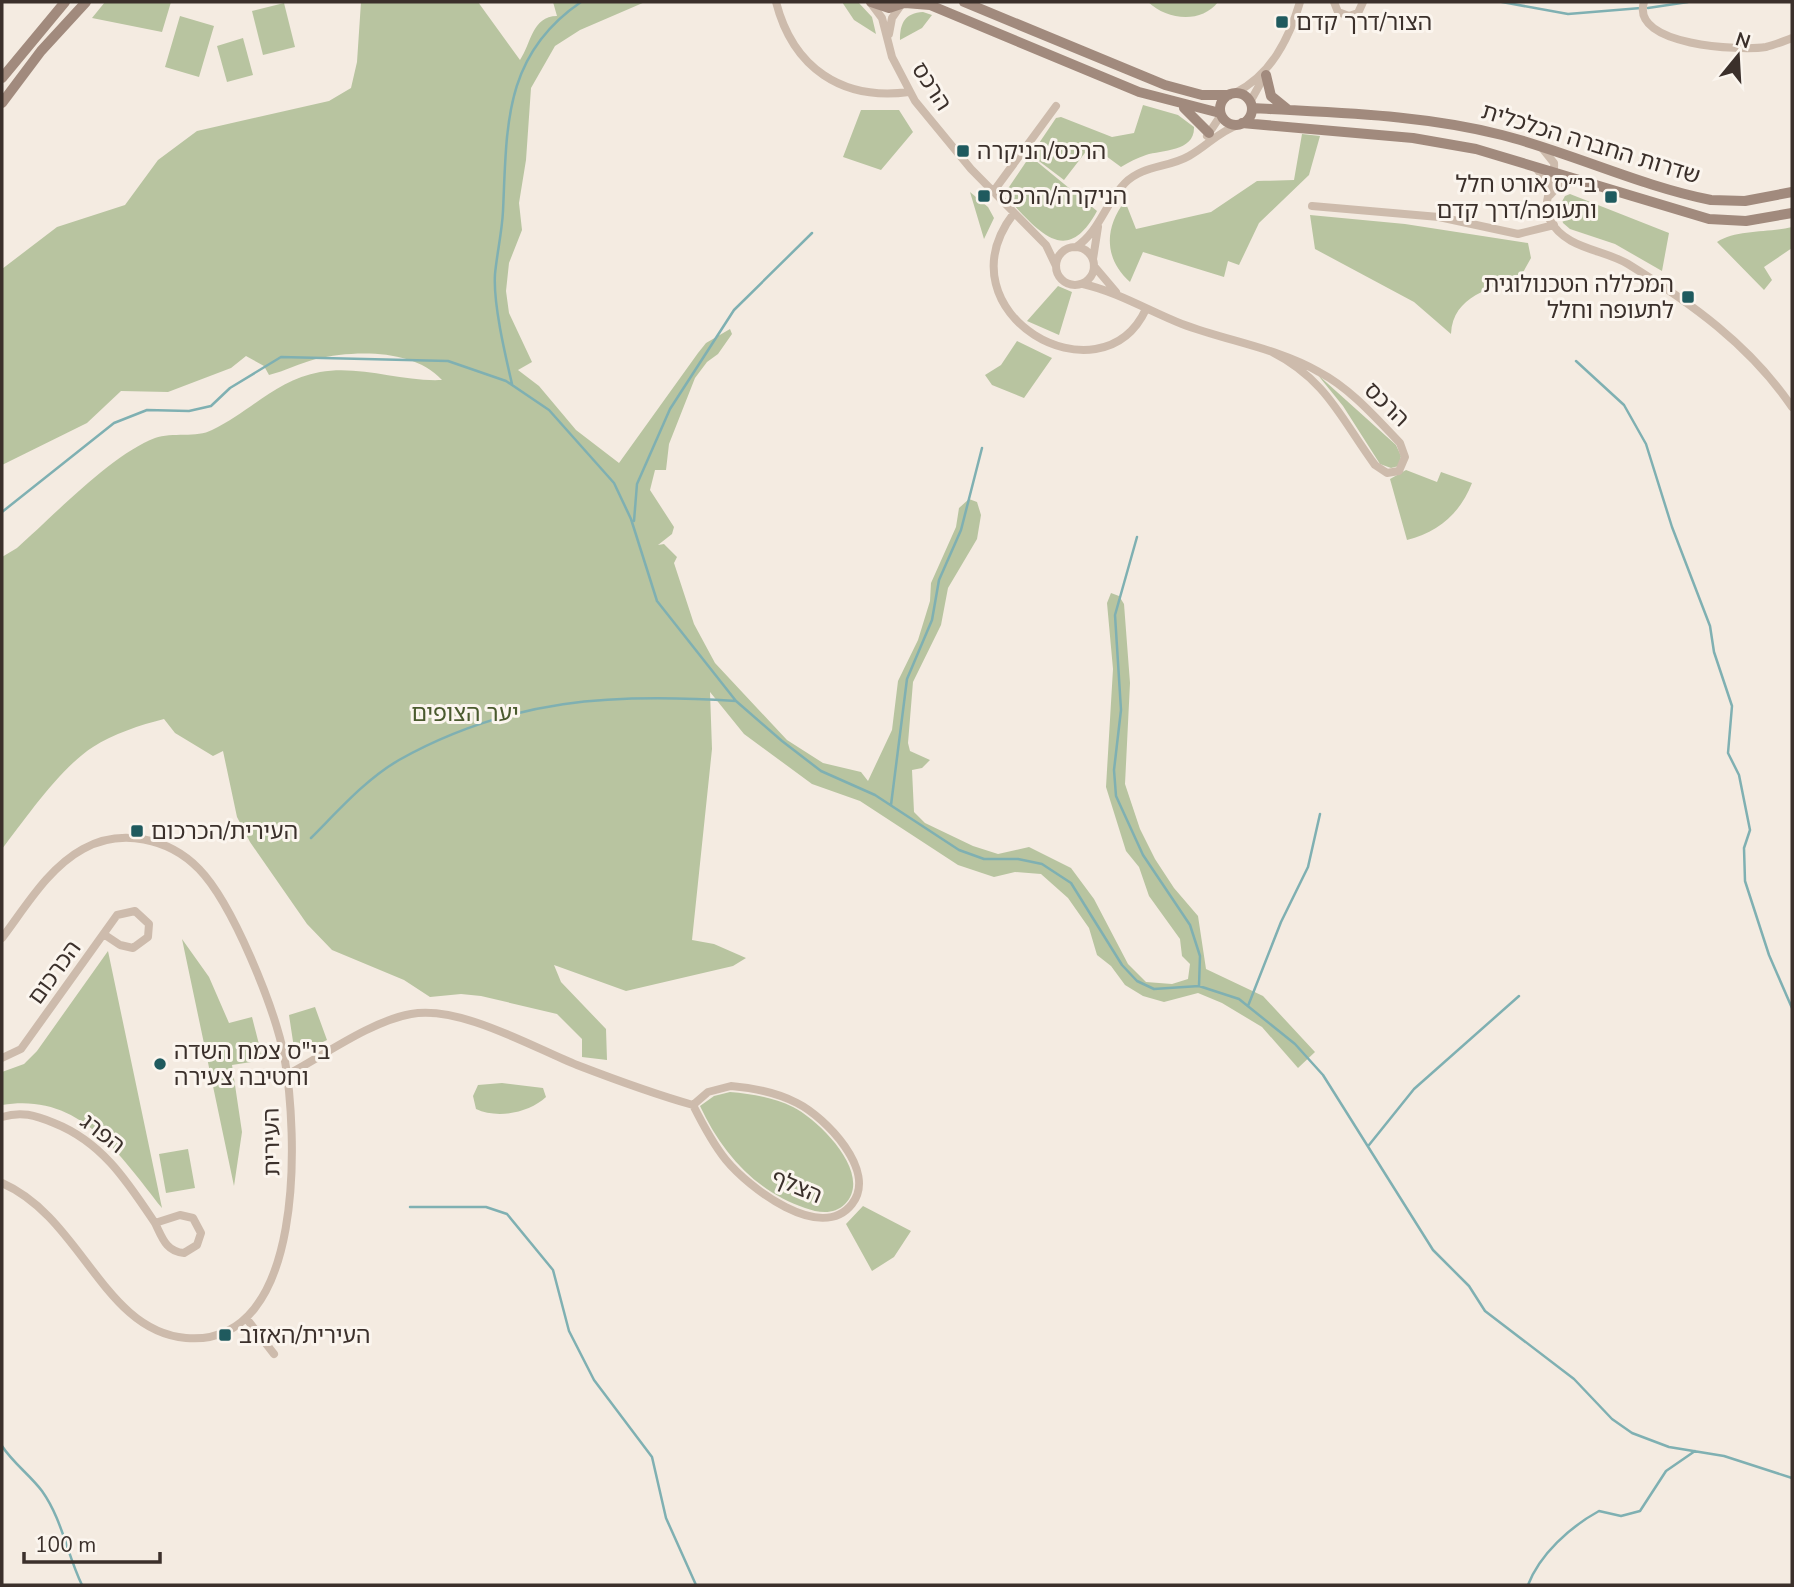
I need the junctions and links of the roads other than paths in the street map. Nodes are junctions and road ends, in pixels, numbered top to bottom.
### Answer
1 (65, 2) edge
2 (86, 2) edge
3 (775, 2) edge
4 (871, 2) edge
5 (964, 2) edge
6 (1300, 2) edge
7 (1334, 2) edge
8 (1363, 2) edge
9 (1644, 2) edge
10 (905, 3) edge
11 (1792, 38) edge
12 (890, 47) junction
13 (1271, 63) junction
14 (1266, 75) junction
15 (2, 78) edge
16 (909, 92) junction
17 (1232, 94) junction
18 (2, 103) edge
19 (1179, 105) junction
20 (1251, 105) junction
21 (1056, 106) dead end
22 (1293, 111) junction
23 (1221, 114) junction
24 (1240, 124) junction
25 (1209, 133) junction
26 (1202, 146) junction
27 (1539, 146) junction
28 (1531, 164) junction
29 (1555, 172) junction
30 (1583, 181) junction
31 (993, 192) junction
32 (1792, 192) edge
33 (1548, 197) junction
34 (1312, 206) dead end
35 (1014, 213) junction
36 (1792, 213) edge
37 (1554, 225) junction
38 (1098, 226) junction
39 (1035, 234) junction
40 (1072, 247) junction
41 (1094, 262) junction
42 (1056, 266) junction
43 (1083, 284) junction
44 (1121, 296) junction
45 (1146, 309) junction
46 (1272, 352) junction
47 (1792, 407) edge
48 (105, 935) junction
49 (2, 938) edge
50 (2, 1058) edge
51 (287, 1075) junction
52 (693, 1105) junction
53 (2, 1117) edge
54 (2, 1183) edge
55 (155, 1223) junction
56 (247, 1318) junction
57 (274, 1354) dead end

1 - 15 main road
2 - 18 main road
3 - 16 street
4 - 10 main road
4 - 12 street, הרכס
5 - 17 main road
6 - 13 street
7 - 8 street
9 - 11 street
10 - 12 street, הרכס
10 - 19 main road
12 - 16 street, הרכס
13 - 14 street
13 - 17 street
14 - 20 street
14 - 22 main road
16 - 31 street, הרכס
17 - 20 main road
17 - 23 main road
19 - 23 main road
19 - 25 main road
20 - 22 main road, שדרות החברה הכלכלית
20 - 24 main road
21 - 31 street
22 - 27 main road, שדרות החברה הכלכלית
23 - 24 main road
23 - 25 street
24 - 26 street
24 - 28 main road, שדרות החברה הכלכלית
25 - 26 street
26 - 38 street
27 - 29 street
27 - 32 main road, שדרות החברה הכלכלית
28 - 29 main road, שדרות החברה הכלכלית
28 - 33 street
29 - 30 main road, שדרות החברה הכלכלית
29 - 33 street
30 - 33 street
30 - 36 main road, שדרות החברה הכלכלית
31 - 35 street, הרכס
33 - 37 street
34 - 37 street
35 - 39 street, הרכס
35 - 45 street
37 - 47 street
38 - 40 street
38 - 41 street
39 - 40 street, הרכס
39 - 42 street, הרכס
40 - 41 street
40 - 42 street
41 - 43 street
41 - 44 street, הרכס
42 - 43 street
43 - 44 street, הרכס
44 - 45 street, הרכס
45 - 46 street, הרכס
46 - 46 street, הרכס
48 - 48 street, הכרכום
48 - 50 street, הכרכום
49 - 51 street, העירית
51 - 52 street
51 - 56 street, העירית
52 - 52 street, הצלף
53 - 55 street, הפרג
54 - 56 street, העירית
55 - 55 street, הפרג
56 - 57 street

